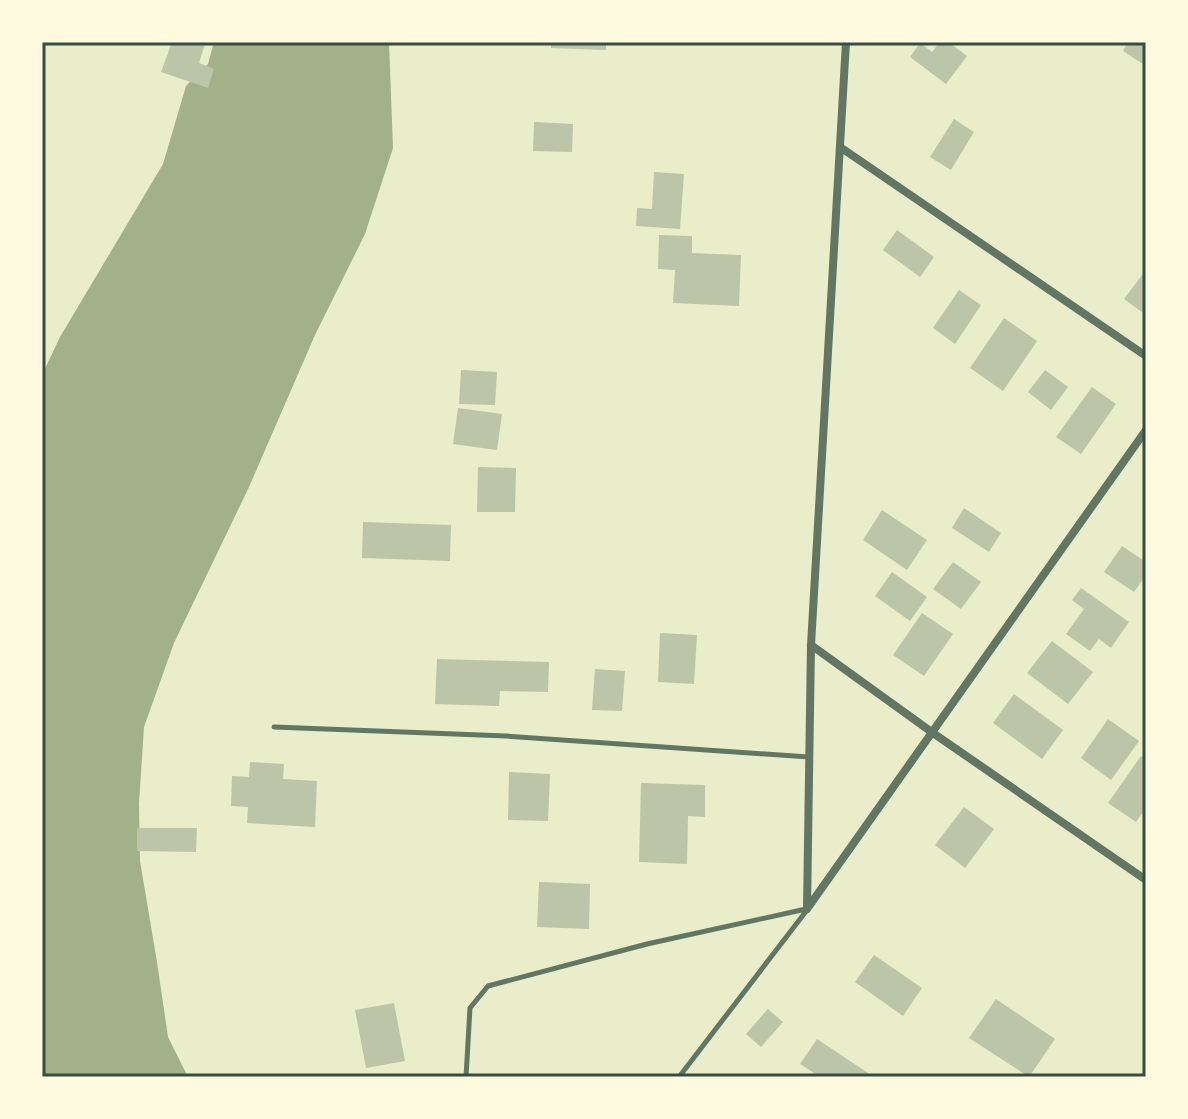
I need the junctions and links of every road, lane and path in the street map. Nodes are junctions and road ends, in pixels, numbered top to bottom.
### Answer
1 (846, 42) edge
2 (840, 147) junction
3 (1146, 356) edge
4 (1146, 430) edge
5 (811, 645) junction
6 (274, 727) dead end
7 (933, 733) junction
8 (810, 757) junction
9 (1146, 880) edge
10 (807, 909) junction
11 (466, 1077) edge
12 (679, 1077) edge

1 - 2 street
2 - 3 street
2 - 5 street
4 - 7 street
5 - 7 street
5 - 8 street
6 - 8 lane
7 - 9 street
7 - 10 street
8 - 10 street
10 - 11 lane
10 - 12 lane

